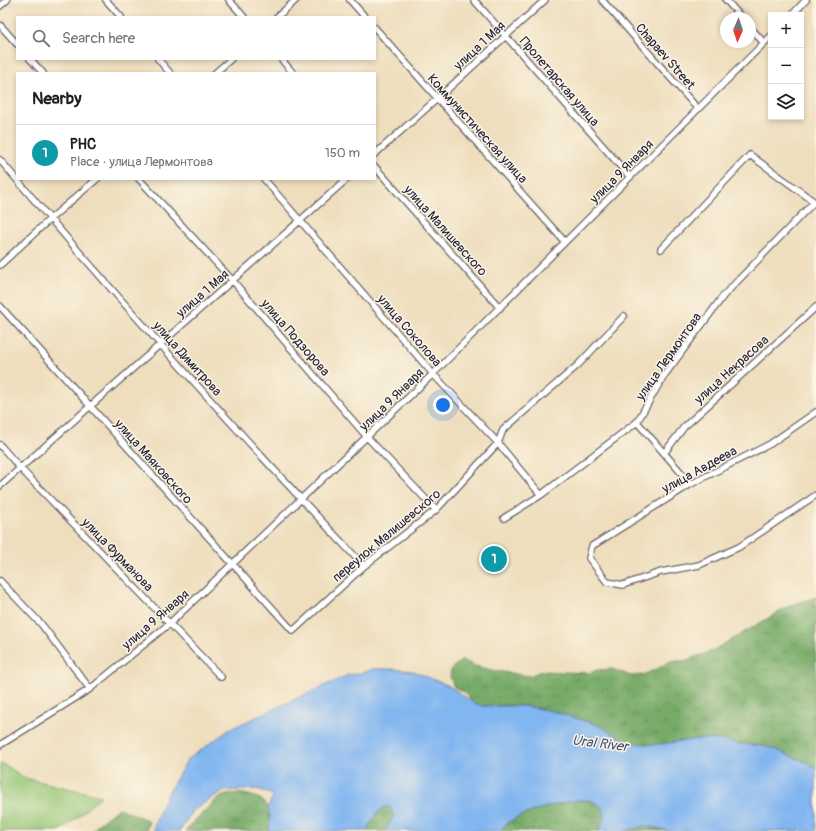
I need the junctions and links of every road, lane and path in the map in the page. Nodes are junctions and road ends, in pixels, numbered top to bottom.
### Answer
1 (7, 0) edge
2 (106, 0) edge
3 (229, 0) edge
4 (296, 0) edge
5 (350, 0) edge
6 (474, 0) edge
7 (545, 0) edge
8 (602, 0) edge
9 (726, 0) edge
10 (806, 0) edge
11 (0, 6) edge
12 (737, 12) edge
13 (795, 12) edge
14 (120, 16) edge
15 (243, 16) edge
16 (278, 16) edge
17 (364, 16) edge
18 (0, 25) edge
19 (376, 29) edge
20 (756, 34) edge
21 (506, 35) junction
22 (768, 39) edge
23 (16, 43) edge
24 (764, 43) junction
25 (31, 60) edge
26 (159, 60) edge
27 (229, 60) edge
28 (282, 60) edge
29 (42, 72) edge
30 (169, 72) edge
31 (216, 72) edge
32 (292, 72) edge
33 (437, 99) junction
34 (698, 109) junction
35 (376, 153) edge
36 (0, 160) edge
37 (376, 168) edge
38 (630, 177) junction
39 (16, 179) edge
40 (17, 180) edge
41 (97, 180) edge
42 (140, 180) edge
43 (265, 180) edge
44 (346, 180) edge
45 (815, 203) edge
46 (50, 219) junction
47 (300, 220) junction
48 (565, 242) junction
49 (661, 249) dead end
50 (0, 265) edge
51 (233, 281) junction
52 (0, 306) edge
53 (816, 307) edge
54 (500, 308) junction
55 (624, 316) dead end
56 (160, 344) junction
57 (434, 374) junction
58 (90, 406) junction
59 (816, 412) edge
60 (637, 422) junction
61 (367, 437) junction
62 (498, 443) junction
63 (0, 445) edge
64 (665, 452) junction
65 (20, 468) junction
66 (691, 484) junction
67 (0, 486) edge
68 (541, 495) junction
69 (816, 495) edge
70 (301, 499) junction
71 (436, 510) junction
72 (504, 518) dead end
73 (232, 564) junction
74 (364, 566) junction
75 (0, 581) edge
76 (169, 624) junction
77 (293, 631) joint
78 (221, 677) dead end
79 (90, 689) junction
80 (0, 745) edge

1 - 11 street
2 - 14 street
3 - 15 street
4 - 16 street
5 - 17 street
6 - 21 street, Пролетарская улица
7 - 21 street, улица 1 Мая
8 - 34 street, Chapaev Street
9 - 12 street
10 - 13 street
18 - 23 street
19 - 33 street, Коммунистическая улица
20 - 24 street
21 - 33 street, улица 1 Мая
21 - 38 street, Пролетарская улица
22 - 24 street, улица 9 Января
24 - 34 street, улица 9 Января
25 - 29 street
26 - 30 street
27 - 31 street
28 - 32 street
33 - 35 street, улица 1 Мая
33 - 48 street, Коммунистическая улица
34 - 38 street, улица 9 Января
36 - 39 street, улица Димитрова
37 - 54 street, улица Малишевского
38 - 48 street, улица 9 Января
40 - 46 street, улица Димитрова
41 - 46 street
42 - 51 street, улица Подзорова
43 - 47 street, улица Соколова
44 - 47 street, улица 1 Мая
45 - 49 street
45 - 60 street, улица Лермонтова
46 - 50 street
46 - 56 street, улица Димитрова
47 - 51 street, улица 1 Мая
47 - 57 street, улица Соколова
48 - 54 street, улица 9 Января
51 - 56 street, улица 1 Мая
51 - 61 street, улица Подзорова
52 - 58 street, улица Маяковского
53 - 64 street, улица Некрасова
54 - 57 street, улица 9 Января
55 - 62 street, переулок Малишевского
56 - 58 street, улица 1 Мая
56 - 70 street, улица Димитрова
57 - 61 street, улица 9 Января
57 - 62 street, улица Соколова
58 - 65 street, улица 1 Мая
58 - 73 street, улица Маяковского
59 - 66 street, улица Авдеева
60 - 64 street
60 - 68 street, улица Лермонтова
61 - 70 street, улица 9 Января
61 - 71 street, улица Подзорова
62 - 68 street, улица Соколова
62 - 71 street, переулок Малишевского
63 - 65 street, улица Фурманова
64 - 66 street
65 - 67 street, улица 1 Мая
65 - 76 street, улица Фурманова
66 - 69 street, улица Авдеева
68 - 72 street, улица Лермонтова
70 - 73 street, улица 9 Января
70 - 74 street, улица Димитрова
71 - 74 street, переулок Малишевского
73 - 76 street, улица 9 Января
73 - 77 street, улица Маяковского
74 - 77 street, переулок Малишевского
75 - 79 street
76 - 78 street, улица Фурманова
76 - 79 street, улица 9 Января
79 - 80 street, улица 9 Января

